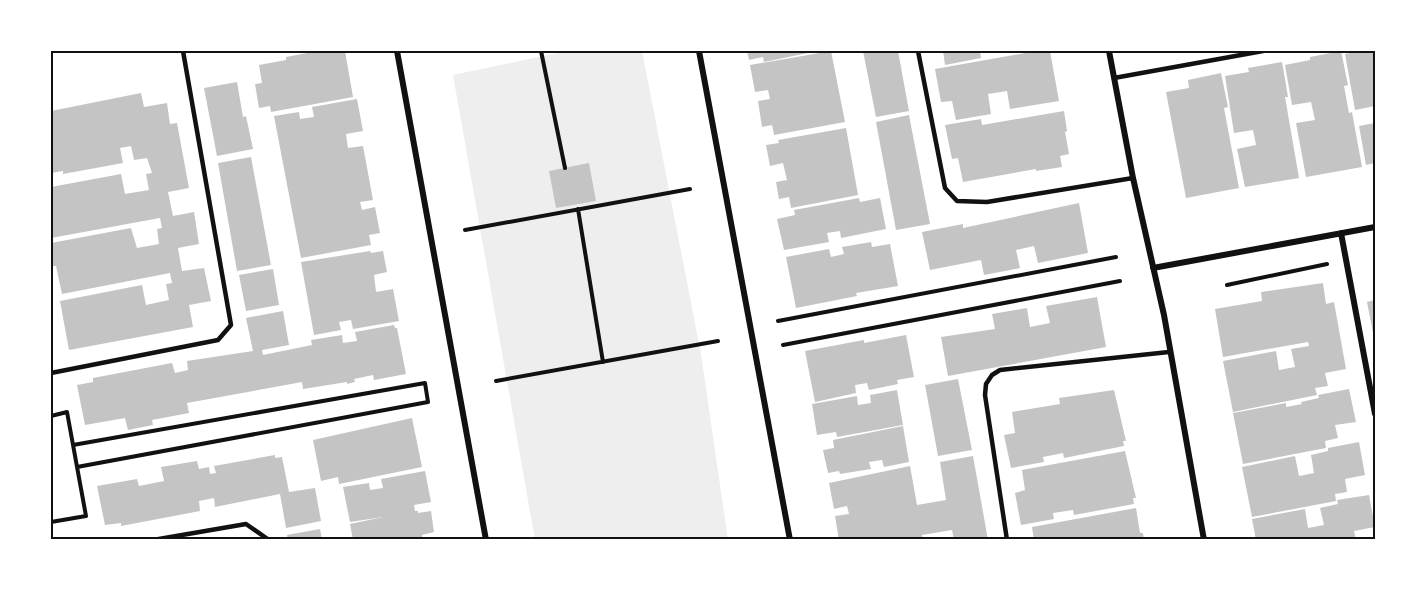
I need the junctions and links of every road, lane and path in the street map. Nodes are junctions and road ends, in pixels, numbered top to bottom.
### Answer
1 (183, 51) edge
2 (397, 51) edge
3 (541, 51) edge
4 (699, 51) edge
5 (918, 51) edge
6 (1109, 51) edge
7 (1263, 51) edge
8 (1114, 78) junction
9 (565, 168) dead end
10 (1133, 178) junction
11 (690, 189) dead end
12 (578, 209) junction
13 (1375, 227) edge
14 (465, 230) dead end
15 (1341, 233) junction
16 (1116, 257) dead end
17 (1346, 261) junction
18 (1153, 268) junction
19 (1120, 281) dead end
20 (1227, 285) dead end
21 (778, 321) dead end
22 (718, 341) dead end
23 (783, 345) dead end
24 (1169, 352) junction
25 (603, 362) junction
26 (51, 373) edge
27 (496, 381) dead end
28 (1375, 414) edge
29 (51, 416) edge
30 (73, 445) junction
31 (77, 467) junction
32 (51, 522) edge
33 (153, 540) edge
34 (269, 540) edge
35 (486, 540) edge
36 (790, 540) edge
37 (1007, 540) edge
38 (1204, 540) edge

1 - 26 lane
2 - 35 street
3 - 9 path
4 - 36 street
5 - 10 lane
6 - 8 street
7 - 8 lane
8 - 10 street
10 - 18 street
11 - 12 path
12 - 14 path
12 - 25 path
13 - 15 street
15 - 17 street
15 - 18 street
16 - 21 path
17 - 20 path
17 - 28 street
18 - 24 street
19 - 23 path
22 - 25 path
24 - 37 lane
24 - 38 street
25 - 27 path
29 - 30 path
30 - 31 path
30 - 31 path
31 - 32 path
33 - 34 lane

